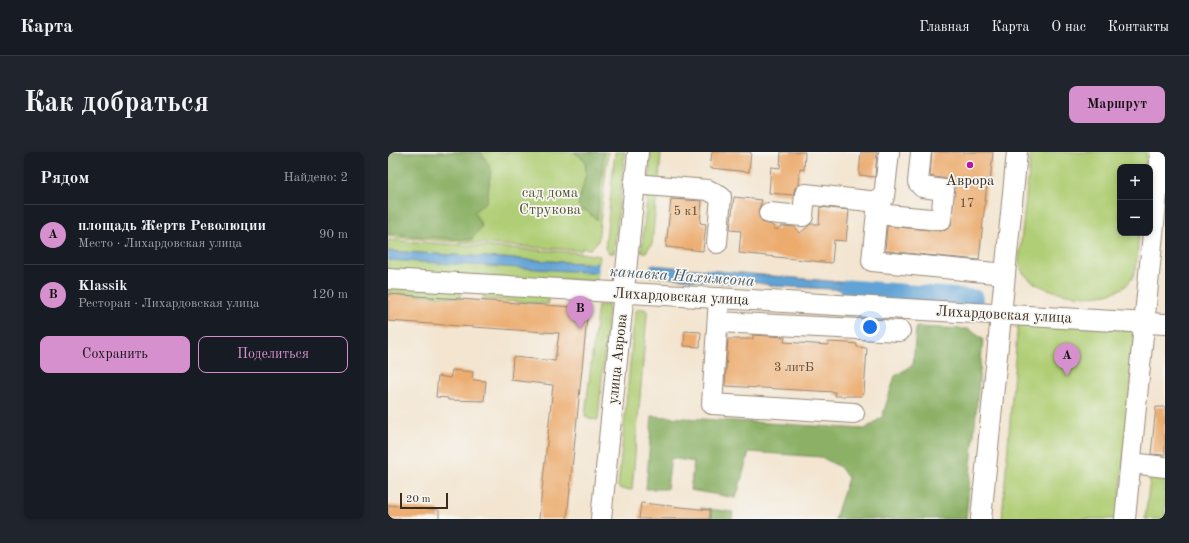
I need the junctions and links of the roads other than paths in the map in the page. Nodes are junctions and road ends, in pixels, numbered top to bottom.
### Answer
1 (638, 152) edge
2 (889, 152) edge
3 (921, 152) edge
4 (1017, 152) edge
5 (1161, 152) edge
6 (634, 184) junction
7 (878, 208) junction
8 (769, 213) dead end
9 (717, 243) dead end
10 (1005, 274) junction
11 (388, 279) edge
12 (624, 288) junction
13 (719, 298) junction
14 (1000, 314) junction
15 (718, 322) junction
16 (1144, 323) junction
17 (1165, 324) edge
18 (900, 331) dead end
19 (854, 413) dead end
20 (1131, 463) junction
21 (1165, 468) edge
22 (601, 519) edge
23 (981, 519) edge
24 (1125, 519) edge

1 - 6 street, улица Аврова
2 - 7 street
3 - 7 street
4 - 10 street
5 - 16 street
6 - 9 street
6 - 12 street, улица Аврова
7 - 8 street
7 - 10 street
10 - 14 street
11 - 12 street, Лихардовская улица
12 - 13 street, Лихардовская улица
12 - 22 street, улица Аврова
13 - 14 street, Лихардовская улица
13 - 15 street
14 - 16 street, Лихардовская улица
14 - 23 street
15 - 18 street
15 - 19 street
16 - 17 street, Лихардовская улица
16 - 20 street
20 - 21 street
20 - 24 street

